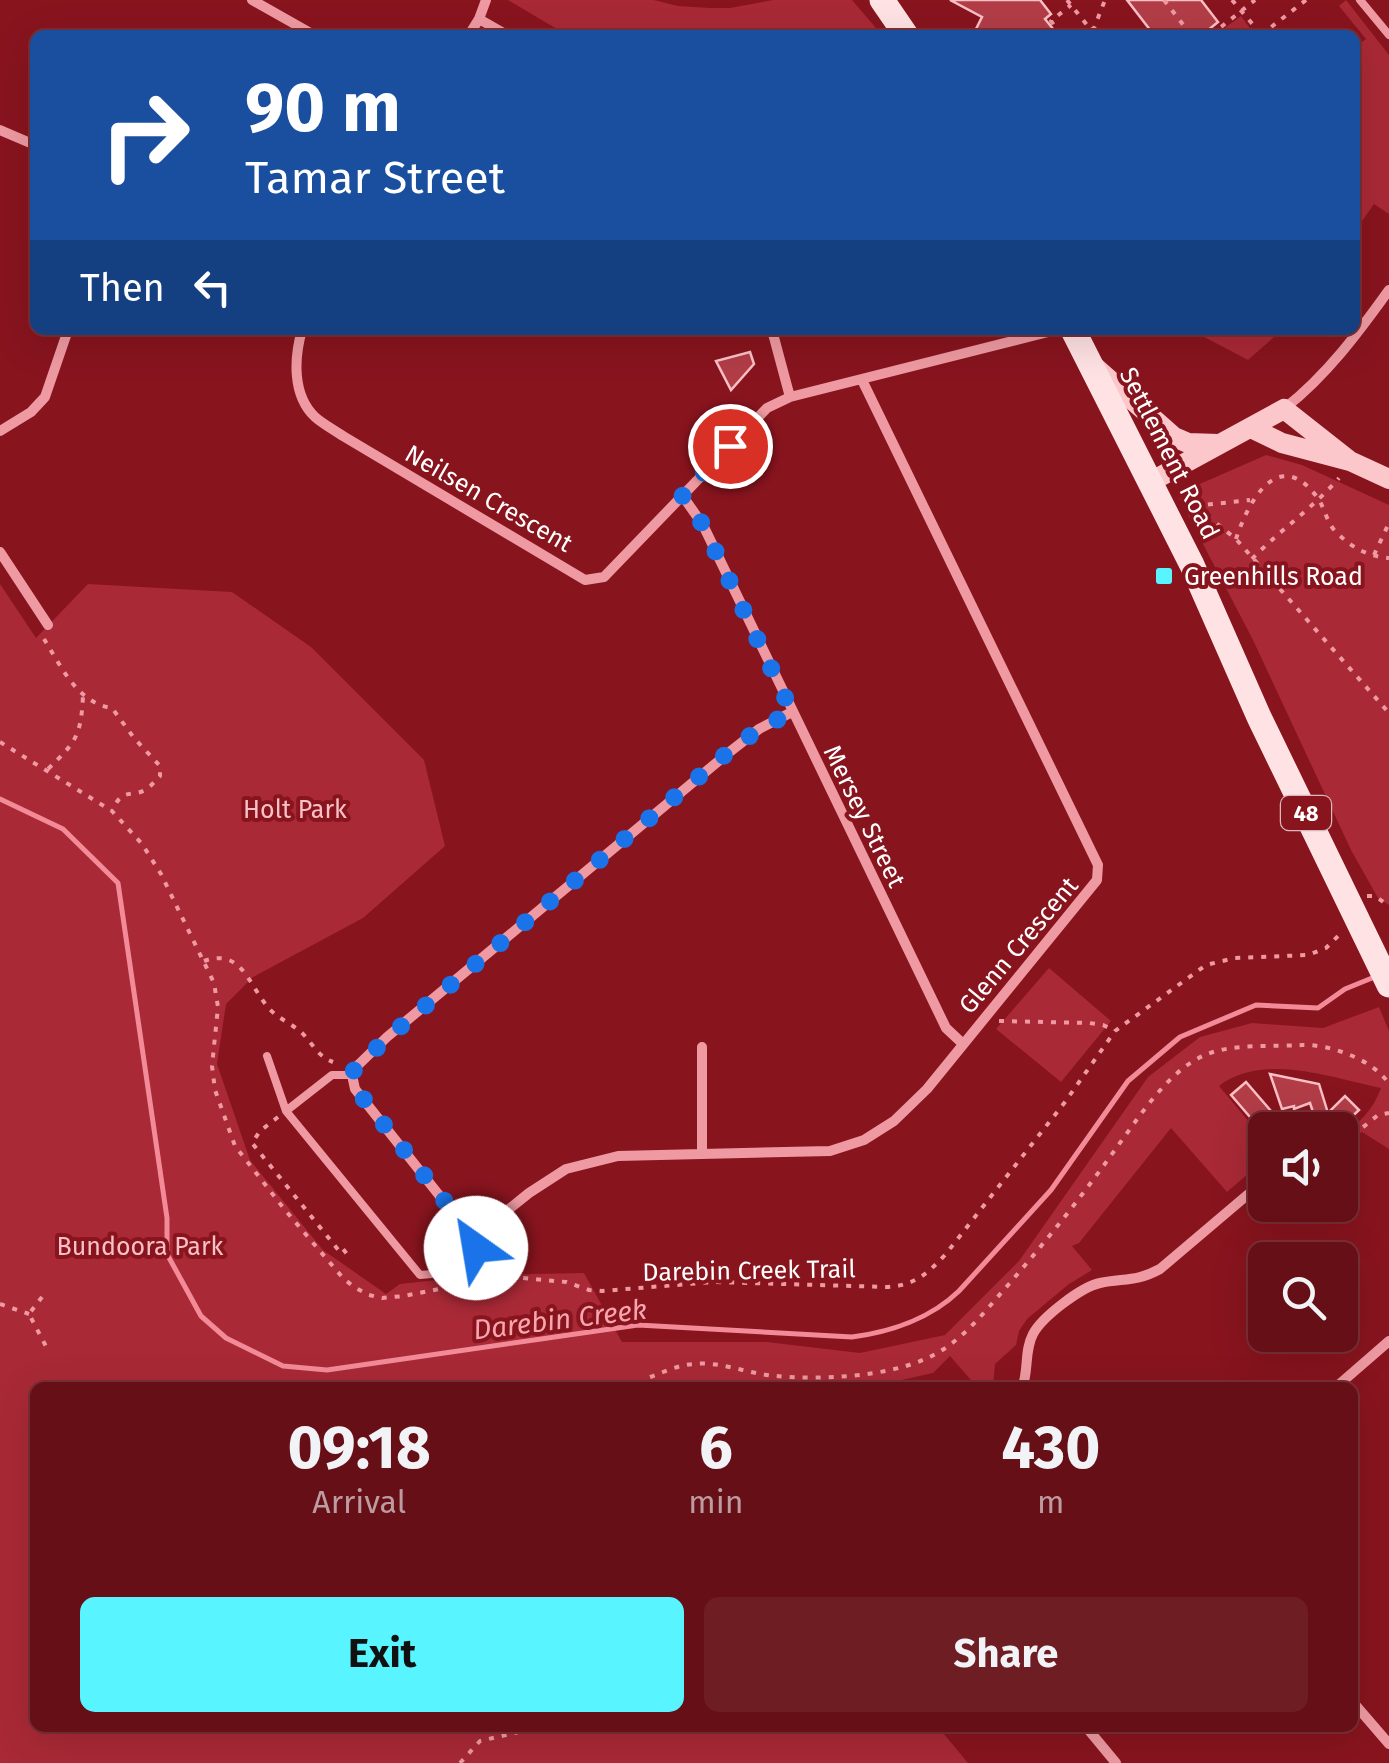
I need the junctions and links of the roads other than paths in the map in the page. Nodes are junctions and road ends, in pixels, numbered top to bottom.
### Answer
1 (252, 0) edge
2 (486, 0) edge
3 (882, 0) edge
4 (1360, 0) edge
5 (478, 19) junction
6 (305, 30) edge
7 (472, 30) edge
8 (498, 30) edge
9 (903, 30) edge
10 (1389, 35) edge
11 (0, 130) edge
12 (30, 143) edge
13 (1389, 290) edge
14 (1360, 328) edge
15 (66, 335) edge
16 (301, 335) edge
17 (773, 335) edge
18 (1037, 335) edge
19 (1076, 335) edge
20 (1354, 335) edge
21 (1090, 362) junction
22 (862, 380) junction
23 (790, 397) junction
24 (1284, 408) junction
25 (1251, 428) junction
26 (0, 430) edge
27 (1221, 444) junction
28 (1350, 462) junction
29 (1389, 479) edge
30 (1152, 481) junction
31 (682, 495) junction
32 (0, 552) edge
33 (46, 630) road end
34 (792, 712) junction
35 (1389, 985) edge
36 (962, 1043) junction
37 (702, 1047) dead end
38 (268, 1056) dead end
39 (352, 1075) junction
40 (286, 1111) junction
41 (702, 1154) junction
42 (1248, 1194) edge
43 (478, 1228) junction
44 (1389, 1341) edge
45 (1023, 1382) edge
46 (1342, 1382) edge
47 (1358, 1708) edge
48 (1089, 1732) edge
49 (1389, 1744) edge
50 (1116, 1763) edge

1 - 6 street
2 - 5 street
3 - 9 main road
4 - 10 lane
5 - 7 street
5 - 8 street
11 - 12 street
13 - 14 street
15 - 26 street
16 - 31 street, Neilsen Crescent
17 - 23 street
18 - 22 street
19 - 21 main road, Settlement Road / 48
20 - 24 street
21 - 27 street
21 - 30 main road, Settlement Road / 48
22 - 23 street
22 - 36 street, Glenn Crescent
23 - 31 street, Neilsen Crescent
24 - 25 street
24 - 28 street
25 - 27 street
25 - 28 street
27 - 30 street
28 - 29 street
30 - 35 main road, Settlement Road / 48
31 - 34 street, Mersey Street
32 - 33 street
34 - 36 street, Mersey Street
34 - 39 street
36 - 41 street, Glenn Crescent
37 - 41 street
38 - 40 lane
39 - 40 lane
39 - 43 street
40 - 43 lane
41 - 43 street, Glenn Crescent
42 - 45 street
44 - 46 street
47 - 49 street
48 - 50 street

